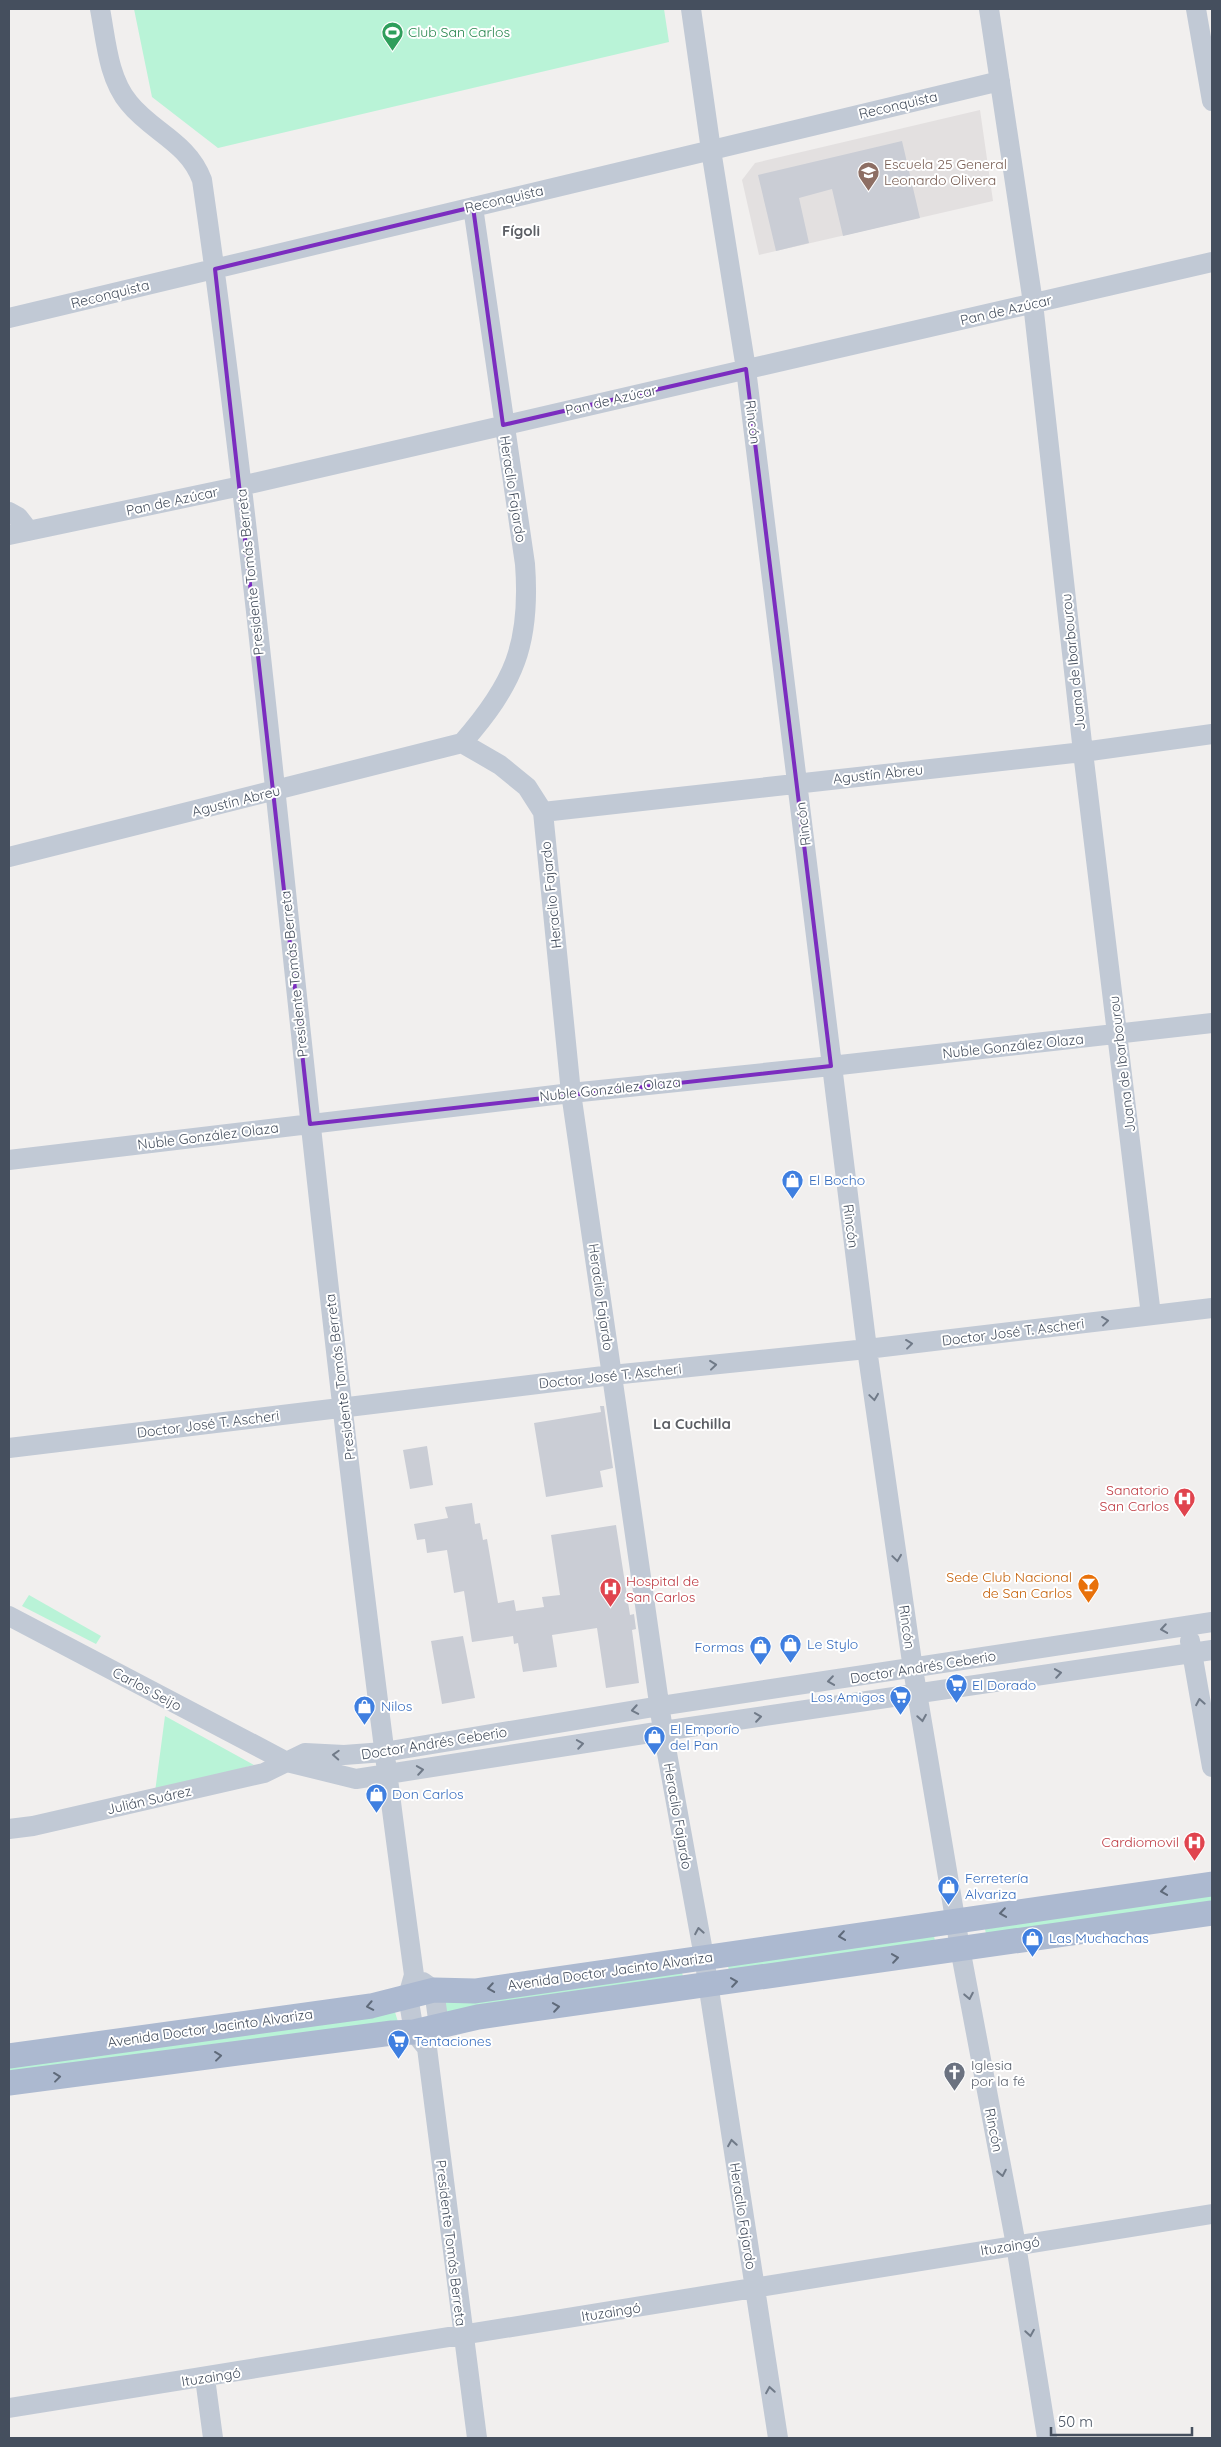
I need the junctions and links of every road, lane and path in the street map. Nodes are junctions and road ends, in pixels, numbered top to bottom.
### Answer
1 (100, 9) edge
2 (691, 9) edge
3 (989, 9) edge
4 (1196, 9) edge
5 (1000, 81) junction
6 (1212, 101) edge
7 (711, 150) junction
8 (473, 207) junction
9 (1212, 262) edge
10 (214, 269) junction
11 (1032, 304) junction
12 (9, 318) edge
13 (746, 369) junction
14 (503, 425) junction
15 (241, 486) junction
16 (9, 512) edge
17 (29, 531) junction
18 (9, 535) edge
19 (1212, 734) edge
20 (462, 744) junction
21 (1083, 752) junction
22 (798, 783) junction
23 (275, 792) junction
24 (543, 812) junction
25 (9, 857) edge
26 (1212, 1023) edge
27 (1119, 1035) junction
28 (831, 1066) junction
29 (571, 1092) junction
30 (310, 1124) junction
31 (9, 1160) edge
32 (1212, 1308) edge
33 (1152, 1315) junction
34 (866, 1349) junction
35 (612, 1375) junction
36 (343, 1407) junction
37 (9, 1448) edge
38 (9, 1616) edge
39 (1212, 1622) edge
40 (1187, 1625) junction
41 (1212, 1650) edge
42 (1192, 1653) junction
43 (913, 1668) junction
44 (918, 1694) junction
45 (660, 1706) junction
46 (663, 1731) junction
47 (384, 1752) junction
48 (286, 1762) junction
49 (1212, 1767) edge
50 (386, 1775) junction
51 (9, 1829) edge
52 (1212, 1884) edge
53 (1212, 1913) edge
54 (955, 1920) junction
55 (960, 1948) junction
56 (704, 1956) junction
57 (411, 1985) junction
58 (708, 1986) junction
59 (434, 1990) junction
60 (439, 2026) junction
61 (420, 2040) junction
62 (9, 2056) edge
63 (9, 2083) edge
64 (1212, 2214) edge
65 (1016, 2245) junction
66 (754, 2289) junction
67 (463, 2335) junction
68 (205, 2378) junction
69 (9, 2408) edge
70 (213, 2438) edge
71 (477, 2438) edge
72 (778, 2438) edge
73 (1047, 2438) edge

1 - 10 street, Presidente Tomás Berreta
2 - 7 street, Rincón
3 - 5 street, Juana de Ibarbourou
4 - 6 street
5 - 7 street, Reconquista
5 - 11 street, Juana de Ibarbourou
7 - 8 street, Reconquista
7 - 13 street, Rincón
8 - 10 street, Reconquista
8 - 14 street, Heraclio Fajardo
9 - 11 street, Pan de Azúcar
10 - 12 street, Reconquista
10 - 15 street, Presidente Tomás Berreta
11 - 13 street, Pan de Azúcar
11 - 21 street, Juana de Ibarbourou
13 - 14 street, Pan de Azúcar
13 - 22 street, Rincón
14 - 15 street, Pan de Azúcar
14 - 20 street, Heraclio Fajardo
15 - 17 street, Pan de Azúcar
15 - 23 street, Presidente Tomás Berreta
16 - 17 street
17 - 18 street, Pan de Azúcar
19 - 21 street, Agustín Abreu
20 - 23 street, Agustín Abreu
20 - 24 street, Heraclio Fajardo
21 - 22 street, Agustín Abreu
21 - 27 street, Juana de Ibarbourou
22 - 24 street, Agustín Abreu
22 - 28 street, Rincón
23 - 25 street, Agustín Abreu
23 - 30 street, Presidente Tomás Berreta
24 - 29 street, Heraclio Fajardo
26 - 27 street, Nuble González Olaza
27 - 28 street, Nuble González Olaza
27 - 33 street, Juana de Ibarbourou
28 - 29 street, Nuble González Olaza
28 - 34 street, Rincón
29 - 30 street, Nuble González Olaza
29 - 35 street, Heraclio Fajardo
30 - 31 street, Nuble González Olaza
30 - 36 street, Presidente Tomás Berreta
32 - 33 street, Doctor José T. Ascheri
34 -> 33 street, Doctor José T. Ascheri
35 -> 34 street, Doctor José T. Ascheri
34 -> 43 street, Rincón
35 - 36 street, Doctor José T. Ascheri
35 - 45 street, Heraclio Fajardo
36 - 37 street, Doctor José T. Ascheri
36 - 47 street, Presidente Tomás Berreta
38 - 48 street, Carlos Seijo
39 - 40 street, Doctor Andrés Ceberio
40 - 42 street
40 -> 43 street, Doctor Andrés Ceberio
41 - 42 street, Doctor Andrés Ceberio
44 -> 42 street, Doctor Andrés Ceberio
49 -> 42 street
43 - 44 street, Rincón
43 -> 45 street, Doctor Andrés Ceberio
46 -> 44 street, Doctor Andrés Ceberio
44 -> 54 street, Rincón
45 - 46 street, Heraclio Fajardo
45 -> 47 street, Doctor Andrés Ceberio
50 -> 46 street, Doctor Andrés Ceberio
56 -> 46 street, Heraclio Fajardo
47 -> 48 street, Doctor Andrés Ceberio
47 - 50 street, Presidente Tomás Berreta
48 - 50 street, Doctor Andrés Ceberio
48 - 51 street, Julián Suárez
50 - 57 street, Presidente Tomás Berreta
52 -> 54 main road, Avenida Doctor Jacinto Alvariza
53 - 55 main road, Avenida Doctor Jacinto Alvariza
54 - 55 street, Rincón
54 -> 56 main road, Avenida Doctor Jacinto Alvariza
58 -> 55 main road, Avenida Doctor Jacinto Alvariza
55 -> 65 street, Rincón
56 - 58 street, Heraclio Fajardo
56 -> 59 main road, Avenida Doctor Jacinto Alvariza
57 - 59 main road, Avenida Doctor Jacinto Alvariza
57 - 61 street, Presidente Tomás Berreta
57 -> 62 main road, Avenida Doctor Jacinto Alvariza
60 -> 58 main road, Avenida Doctor Jacinto Alvariza
66 -> 58 street, Heraclio Fajardo
59 - 60 street
60 - 61 main road, Avenida Doctor Jacinto Alvariza
63 -> 61 main road, Avenida Doctor Jacinto Alvariza
61 - 67 street, Presidente Tomás Berreta
64 - 65 street, Ituzaingó
65 - 66 street, Ituzaingó
65 -> 73 street, Rincón
66 - 67 street, Ituzaingó
72 -> 66 street, Heraclio Fajardo
67 - 68 street, Ituzaingó
67 - 71 street, Presidente Tomás Berreta
68 - 69 street, Ituzaingó
68 - 70 street

